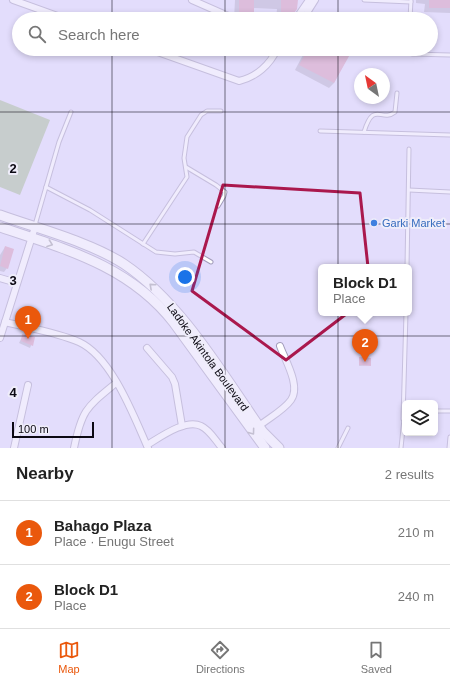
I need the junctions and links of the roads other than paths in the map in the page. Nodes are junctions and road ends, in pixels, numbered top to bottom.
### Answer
1 (13, 0) edge
2 (192, 0) edge
3 (309, 0) edge
4 (315, 0) edge
5 (364, 0) edge
6 (411, 1) edge
7 (46, 12) edge
8 (219, 12) edge
9 (301, 12) edge
10 (308, 12) edge
11 (410, 12) edge
12 (438, 55) edge
13 (450, 55) edge
14 (170, 56) edge
15 (272, 56) edge
16 (397, 93) dead end
17 (221, 111) dead end
18 (71, 112) dead end
19 (320, 131) dead end
20 (364, 132) junction
21 (450, 135) edge
22 (409, 149) dead end
23 (186, 167) junction
24 (46, 187) junction
25 (409, 190) junction
26 (450, 192) edge
27 (218, 206) dead end
28 (0, 215) edge
29 (0, 227) edge
30 (35, 227) junction
31 (32, 237) junction
32 (144, 244) junction
33 (211, 262) dead end
34 (407, 264) edge
35 (0, 278) edge
36 (17, 283) junction
37 (406, 316) edge
38 (5, 322) junction
39 (0, 338) edge
40 (280, 346) dead end
41 (148, 348) dead end
42 (116, 383) junction
43 (28, 385) dead end
44 (404, 400) edge
45 (438, 411) edge
46 (450, 412) edge
47 (182, 426) junction
48 (259, 426) junction
49 (348, 428) dead end
50 (402, 436) edge
51 (450, 437) edge
52 (148, 447) edge
53 (14, 448) edge
54 (74, 448) edge
55 (222, 448) edge
56 (265, 448) edge
57 (279, 448) edge
58 (338, 448) edge
59 (401, 448) edge
60 (449, 448) edge

1 - 7 street
2 - 8 street
3 - 9 street
4 - 10 street
5 - 6 lane
6 - 11 lane
12 - 13 lane
14 - 15 street
16 - 20 lane
17 - 23 lane
18 - 24 lane
19 - 20 lane
20 - 21 lane
22 - 25 lane
23 - 27 lane
23 - 32 lane
24 - 30 lane
24 - 32 lane
25 - 26 lane
25 - 34 lane
28 - 30 street, Ladoke Akintola Boulevard
29 - 31 street, Ladoke Akintola Boulevard
30 - 31 street
48 -> 30 street, Ladoke Akintola Boulevard
31 - 36 street
31 -> 56 street, Ladoke Akintola Boulevard
32 - 33 lane
35 - 36 street
36 - 38 street
37 - 44 lane
38 - 39 street
38 - 42 street
40 - 48 street
41 - 47 street
42 - 52 street
42 - 54 street
43 - 53 street
45 - 46 lane
47 - 52 street
47 - 55 street
48 - 57 street, Ladoke Akintola Boulevard
49 - 58 lane
50 - 59 lane
51 - 60 lane

